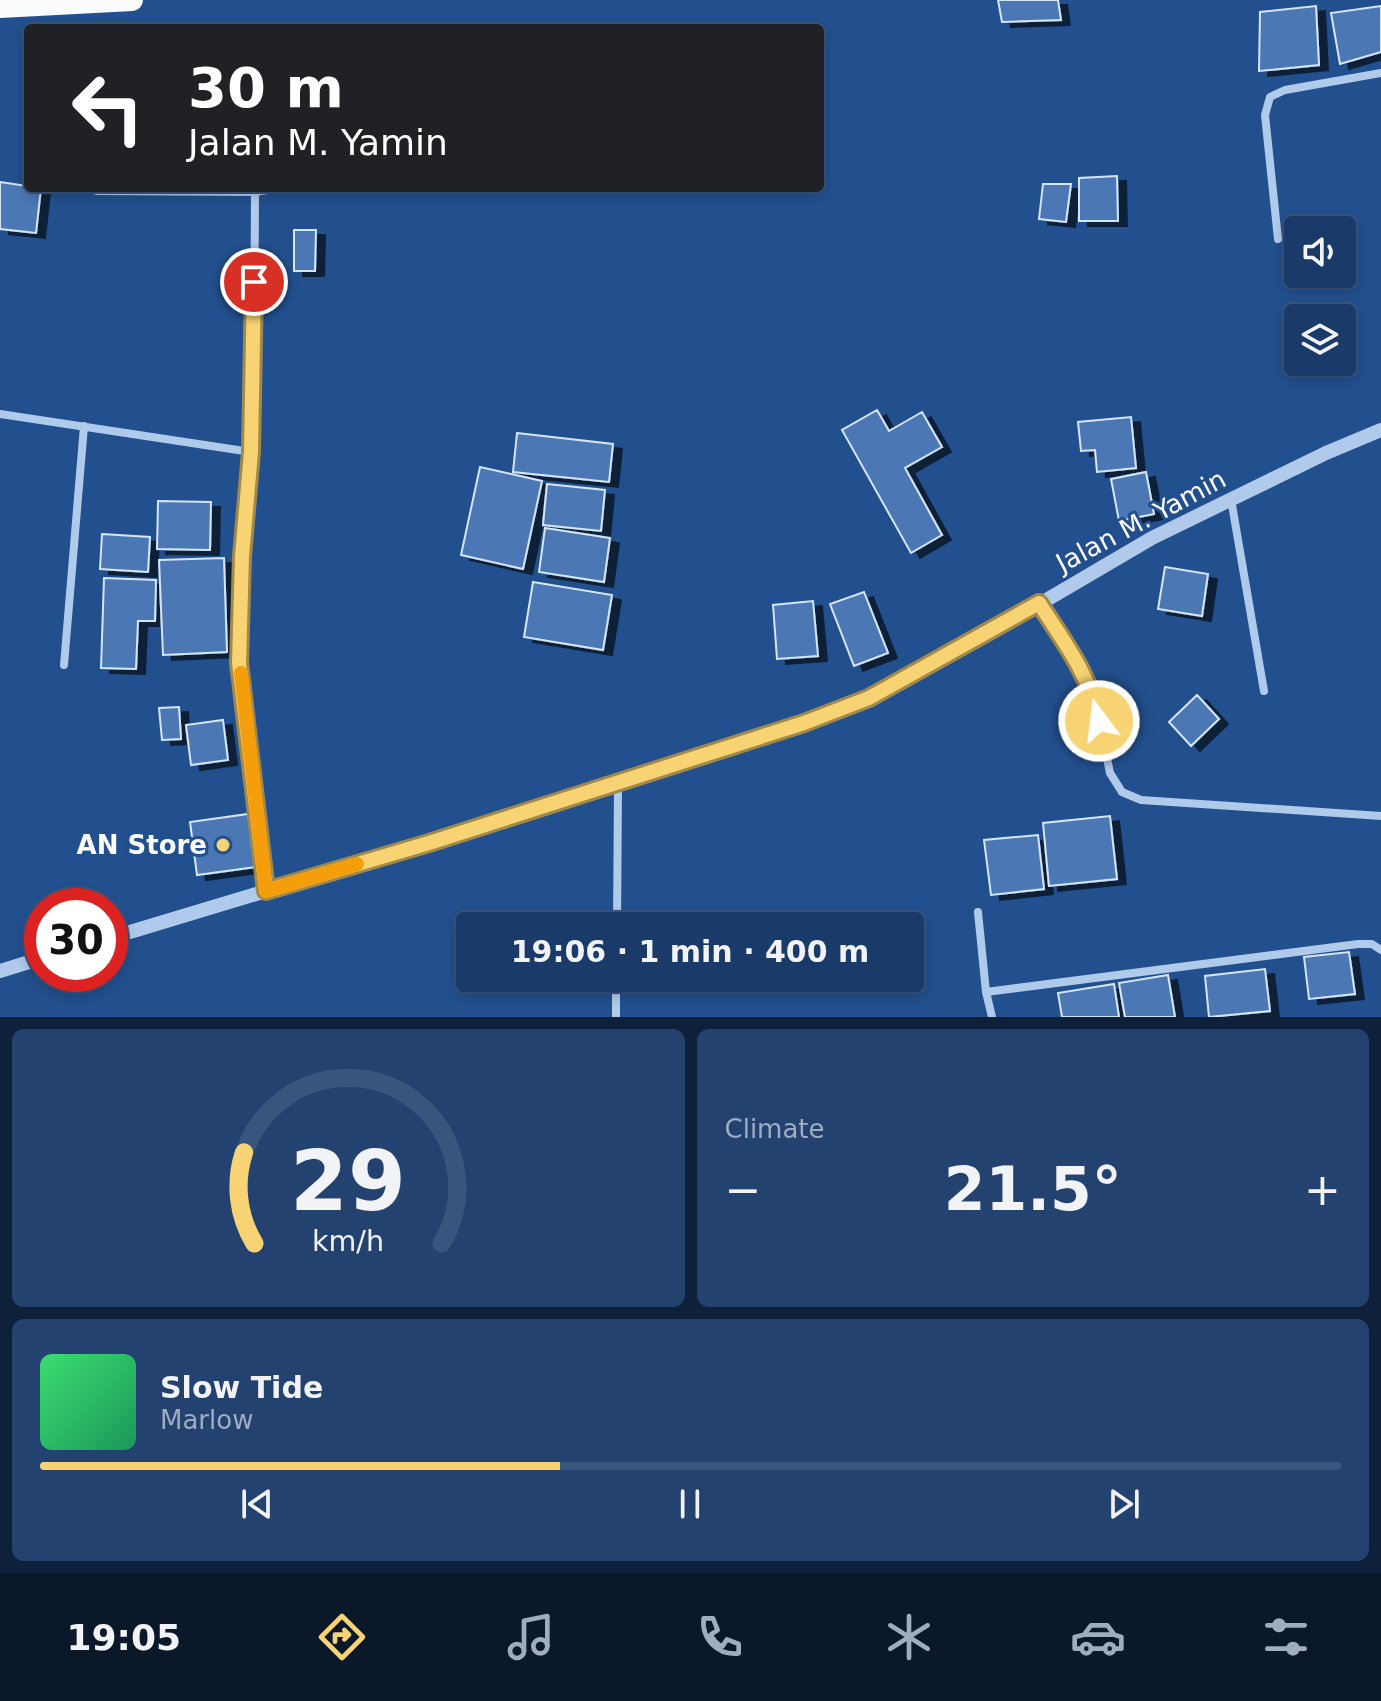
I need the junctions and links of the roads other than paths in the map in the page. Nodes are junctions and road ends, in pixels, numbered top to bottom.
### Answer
1 (132, 0) edge
2 (0, 7) edge
3 (1381, 73) edge
4 (255, 192) edge
5 (1278, 239) dead end
6 (0, 414) edge
7 (84, 426) junction
8 (1381, 430) edge
9 (251, 452) junction
10 (1231, 499) junction
11 (1039, 603) junction
12 (64, 665) dead end
13 (1264, 691) dead end
14 (618, 785) junction
15 (1381, 816) edge
16 (266, 891) junction
17 (617, 912) edge
18 (978, 912) dead end
19 (128, 933) edge
20 (1381, 950) edge
21 (24, 964) edge
22 (0, 971) edge
23 (616, 992) edge
24 (986, 992) junction
25 (616, 1017) edge
26 (992, 1017) edge

1 - 2 highway
3 - 5 street
4 - 9 street
6 - 7 street
7 - 9 street
7 - 12 street
8 - 10 street, Jalan M. Yamin
9 - 16 street
10 - 11 street, Jalan M. Yamin
10 - 13 street
11 - 14 street, Jalan M. Yamin
11 - 15 street
14 - 16 street, Jalan M. Yamin
14 - 17 street
16 - 19 street, Jalan M. Yamin
18 - 24 street
20 - 24 street
21 - 22 street
23 - 25 street
24 - 26 street

